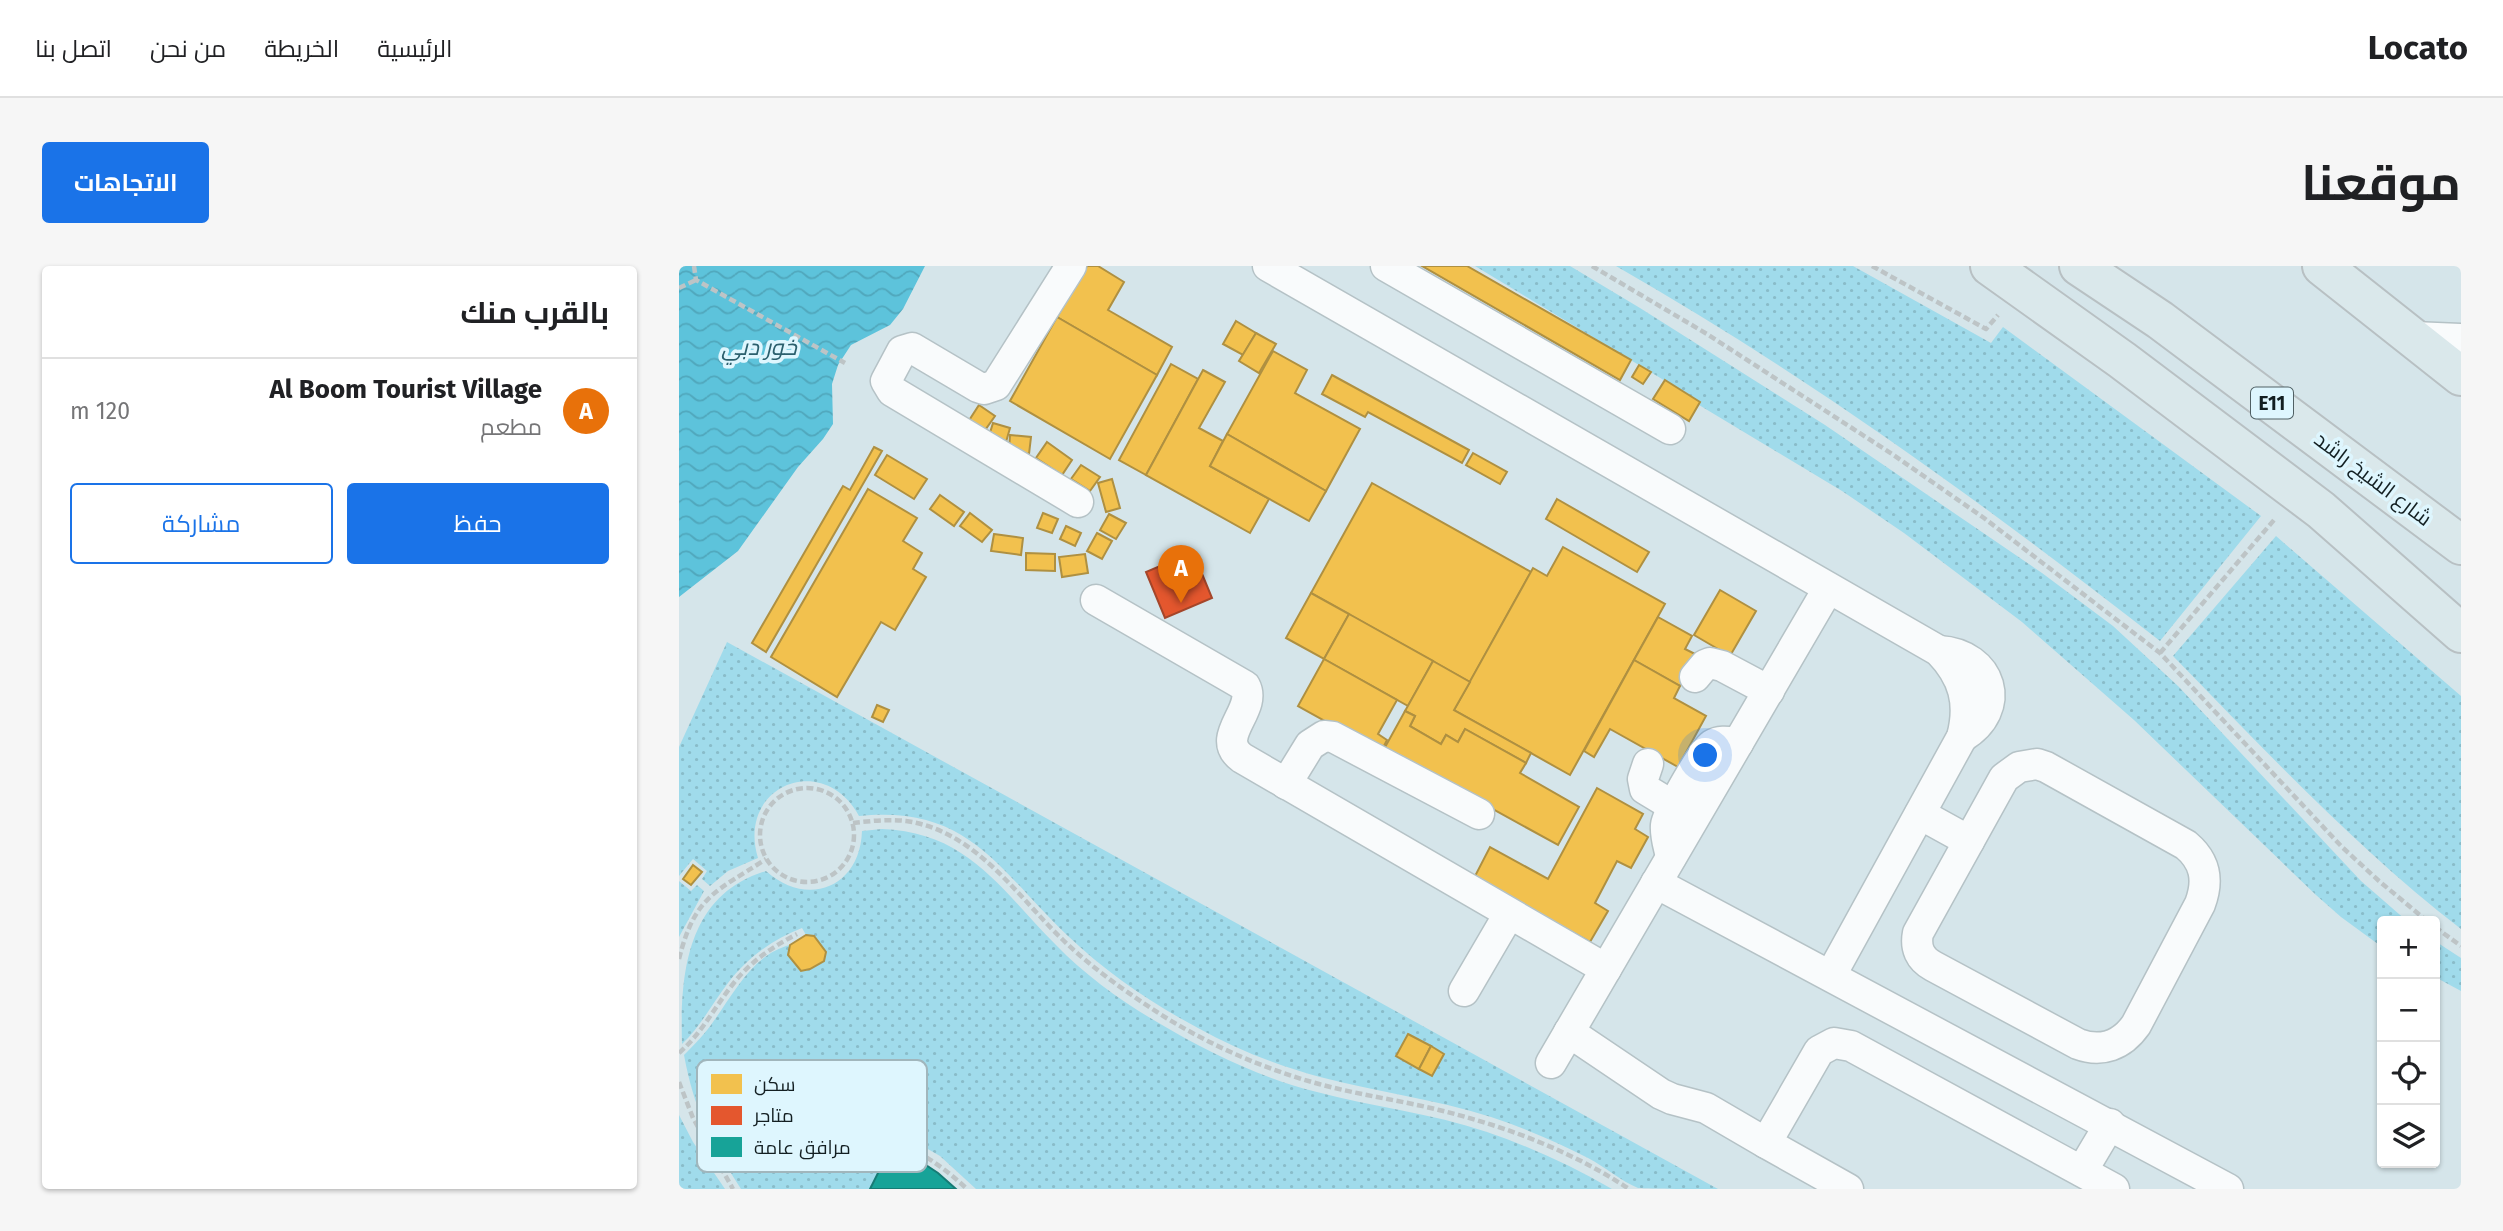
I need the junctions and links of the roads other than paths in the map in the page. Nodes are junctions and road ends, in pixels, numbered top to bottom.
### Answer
1 (1071, 266) edge
2 (1268, 266) edge
3 (1386, 266) edge
4 (1990, 266) edge
5 (2079, 266) edge
6 (2322, 266) edge
7 (2413, 337) junction
8 (2461, 339) edge
9 (2461, 376) edge
10 (1670, 429) dead end
11 (1078, 502) dead end
12 (2461, 545) edge
13 (1828, 589) junction
14 (1096, 600) dead end
15 (2461, 633) edge
16 (1695, 677) dead end
17 (1769, 691) junction
18 (1738, 743) junction
19 (1648, 764) dead end
20 (1286, 784) junction
21 (1674, 806) junction
22 (1479, 814) dead end
23 (1920, 814) junction
24 (1969, 841) junction
25 (1671, 857) junction
26 (1656, 883) junction
27 (1509, 914) junction
28 (1607, 969) junction
29 (1832, 975) junction
30 (1464, 991) dead end
31 (1569, 1032) junction
32 (1551, 1063) dead end
33 (2110, 1124) junction
34 (1766, 1143) junction
35 (2081, 1171) junction
36 (1848, 1189) edge
37 (2114, 1189) edge
38 (2228, 1189) edge

1 - 11 street
2 - 13 street
3 - 10 street
4 - 15 highway
5 - 12 highway, شارع الشيخ راشد / E11
6 - 7 highway
7 - 8 street
7 - 9 highway
13 - 17 street
13 - 23 street
14 - 20 street
16 - 17 street
17 - 18 street
18 - 21 street
18 - 25 street
19 - 21 street
20 - 22 street
20 - 27 street
21 - 25 street
23 - 24 street
23 - 29 street
24 - 24 street
25 - 26 street
26 - 28 street
26 - 29 street
27 - 28 street
27 - 30 street
28 - 31 street
29 - 33 street
31 - 32 street
31 - 34 street
33 - 35 street
33 - 38 street
34 - 35 street
34 - 36 street
35 - 37 street

